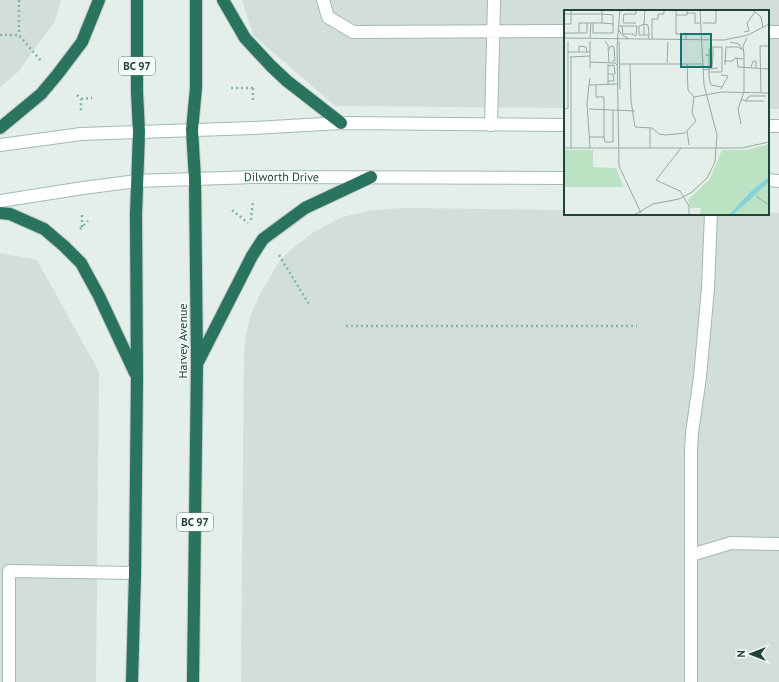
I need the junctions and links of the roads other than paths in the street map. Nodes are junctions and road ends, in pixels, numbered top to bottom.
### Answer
1 (99, 0) edge
2 (137, 0) edge
3 (196, 0) edge
4 (223, 0) edge
5 (323, 0) edge
6 (494, 0) edge
7 (493, 31) junction
8 (564, 31) edge
9 (341, 123) junction
10 (491, 125) junction
11 (564, 125) edge
12 (0, 128) edge
13 (192, 130) junction
14 (139, 132) junction
15 (0, 145) edge
16 (371, 177) junction
17 (564, 178) edge
18 (195, 179) junction
19 (769, 180) edge
20 (137, 181) junction
21 (779, 181) edge
22 (0, 201) edge
23 (0, 213) edge
24 (711, 215) edge
25 (197, 363) junction
26 (137, 378) junction
27 (779, 544) edge
28 (691, 554) junction
29 (135, 573) junction
30 (9, 682) edge
31 (132, 682) edge
32 (194, 682) edge
33 (690, 682) edge

1 - 12 highway
2 - 14 highway, BC 97
3 - 13 highway, Harvey Avenue / BC 97
4 - 9 highway
5 - 7 main road
6 - 7 main road
7 - 8 main road
7 - 10 main road
9 - 10 main road
9 - 13 main road
10 - 11 main road
13 - 14 main road
13 - 18 highway, Harvey Avenue / BC 97
14 - 15 main road
14 - 20 highway, BC 97
16 - 17 main road, Dilworth Drive
16 - 18 main road, Dilworth Drive
16 - 25 highway
18 - 20 main road, Dilworth Drive
18 - 25 highway, Harvey Avenue / BC 97
19 - 21 main road
20 - 22 main road, Dilworth Drive
20 - 26 highway, BC 97
23 - 26 highway
24 - 28 main road
25 - 32 highway, Harvey Avenue / BC 97
26 - 29 highway, BC 97
27 - 28 main road
28 - 33 main road
29 - 30 main road
29 - 31 highway, BC 97

